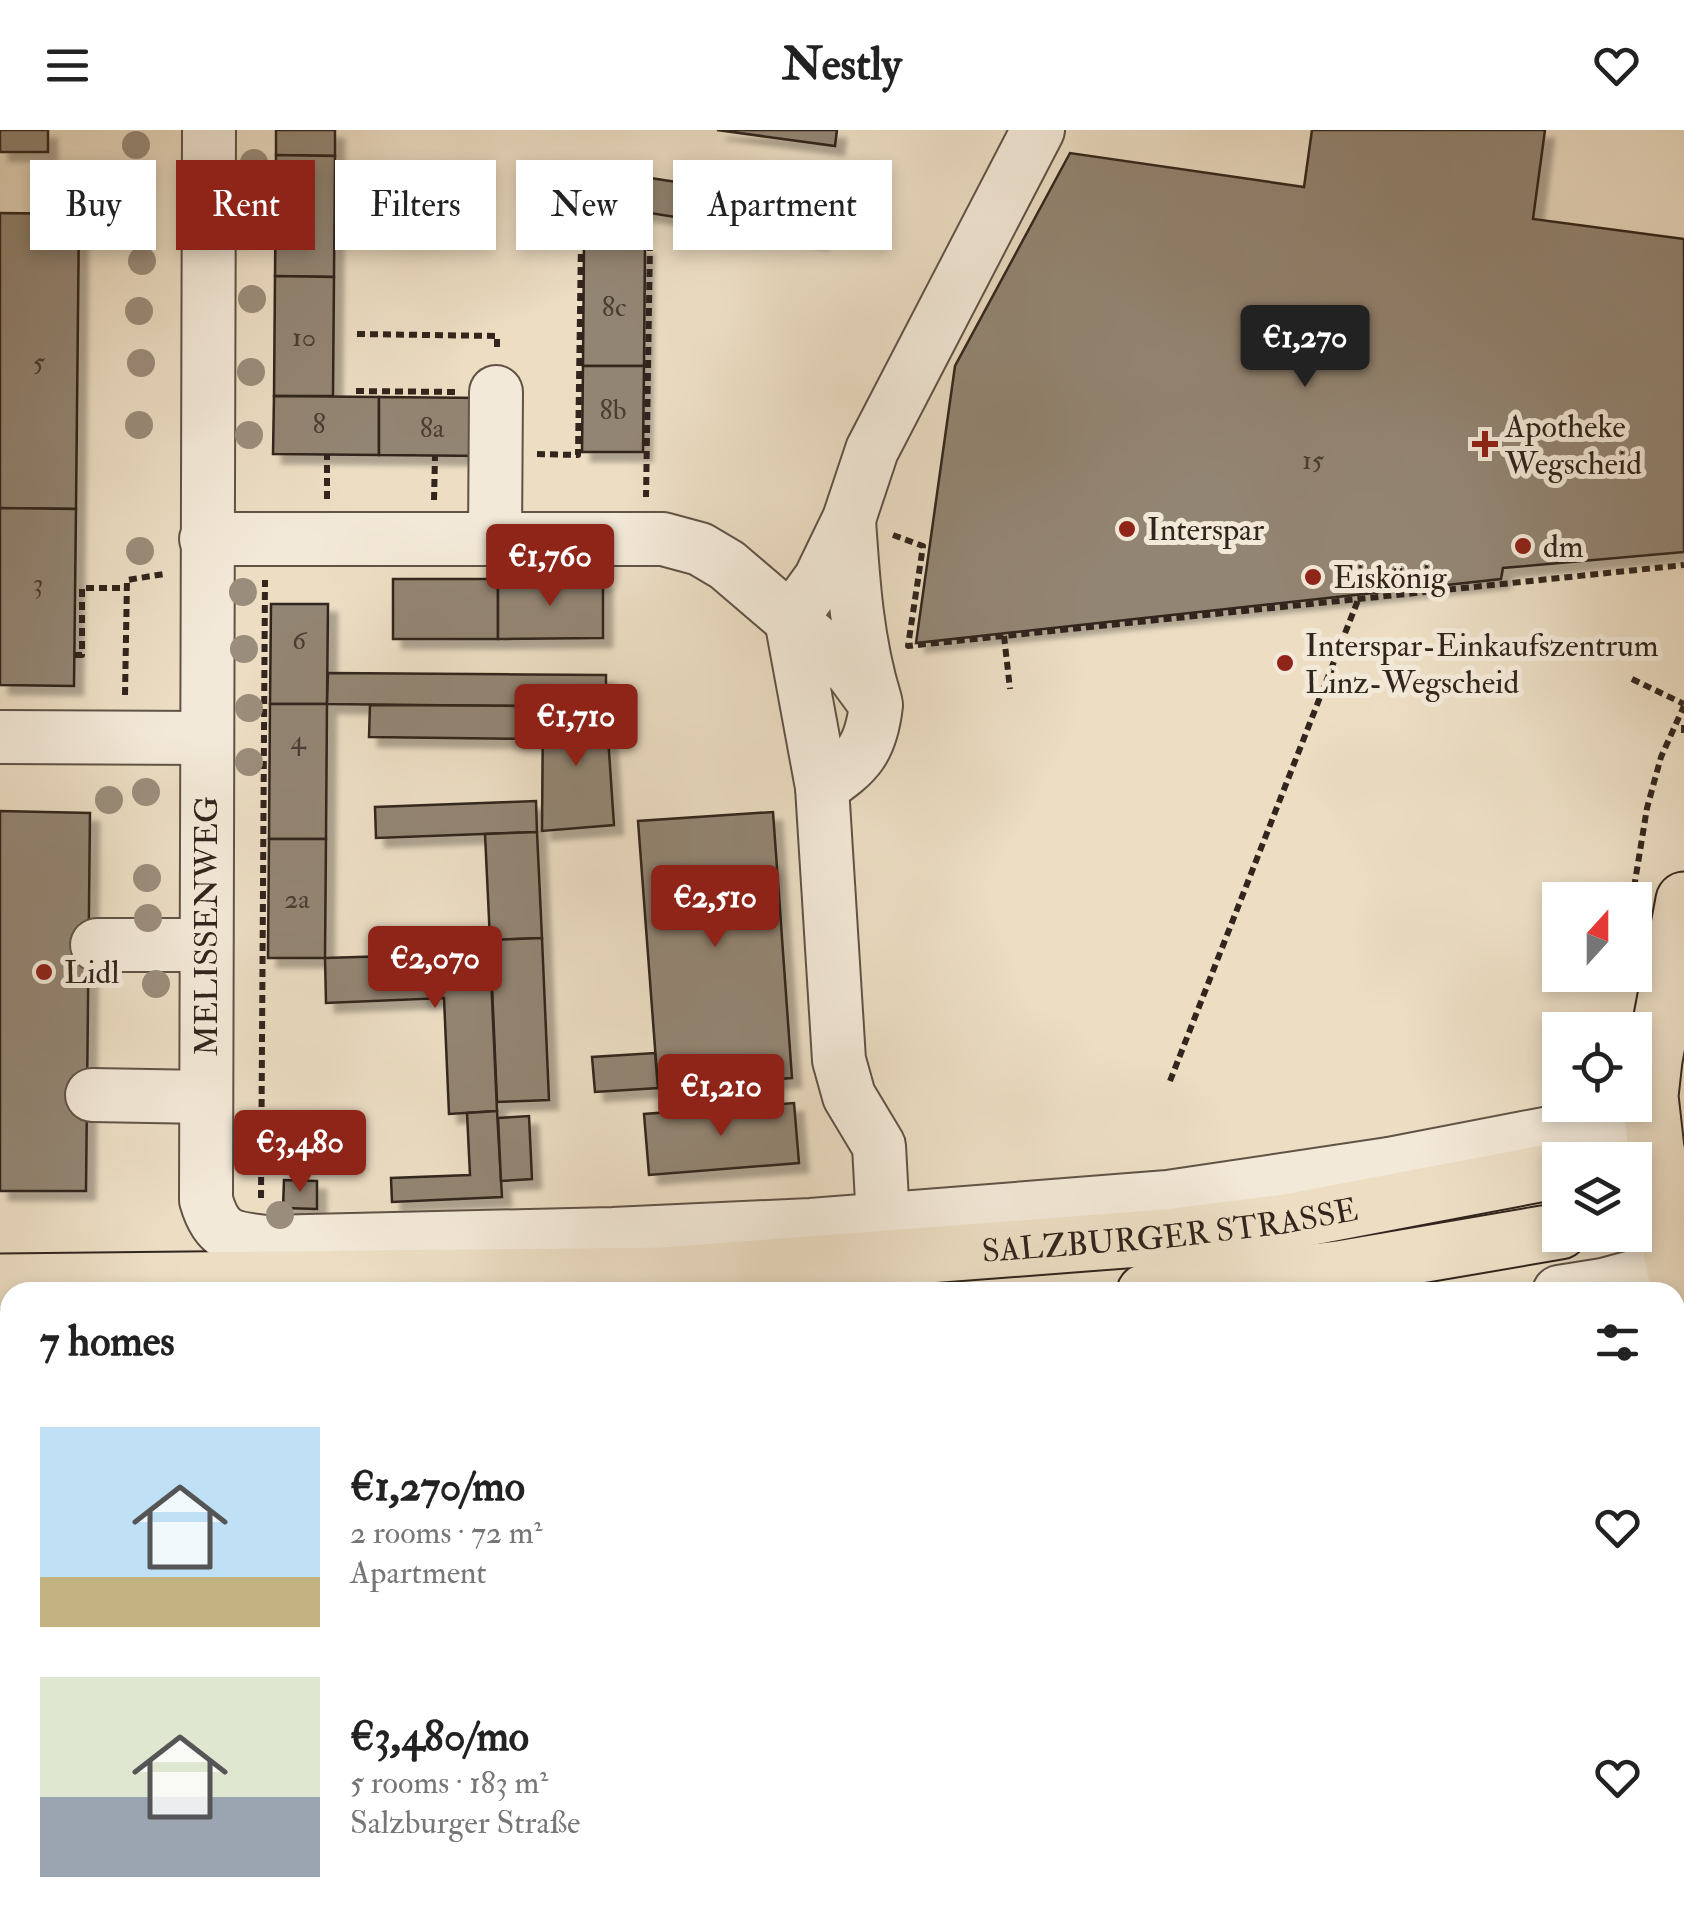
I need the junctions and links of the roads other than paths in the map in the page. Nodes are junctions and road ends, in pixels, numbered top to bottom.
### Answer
1 (209, 130) edge
2 (1038, 130) edge
3 (496, 392) road end
4 (868, 526) junction
5 (495, 538) junction
6 (206, 556) junction
7 (791, 619) junction
8 (876, 705) junction
9 (0, 737) edge
10 (206, 738) junction
11 (822, 787) junction
12 (1684, 900) edge
13 (206, 944) junction
14 (97, 945) dead end
15 (92, 1095) dead end
16 (206, 1096) junction
17 (1642, 1142) edge
18 (1542, 1155) edge
19 (1542, 1173) edge
20 (1652, 1182) edge
21 (1661, 1212) edge
22 (884, 1220) junction
23 (1542, 1234) edge
24 (0, 1282) edge
25 (1228, 1282) edge
26 (1681, 1282) edge

1 - 6 street, MELISSENWEG
2 - 4 street
3 - 5 street
4 - 7 street
4 - 8 street
5 - 6 street
5 - 7 street
6 - 10 street, MELISSENWEG
7 - 8 street
7 - 11 street
8 - 11 street
9 - 10 street
10 - 13 street, MELISSENWEG
11 - 22 street
12 - 17 main road
13 - 14 street
13 - 16 street, MELISSENWEG
15 - 16 street
16 - 22 street, MELISSENWEG
18 - 22 street
19 - 24 main road, SALZBURGER STRASSE
20 - 21 main road
21 - 26 main road
23 - 25 main road, SALZBURGER STRASSE

